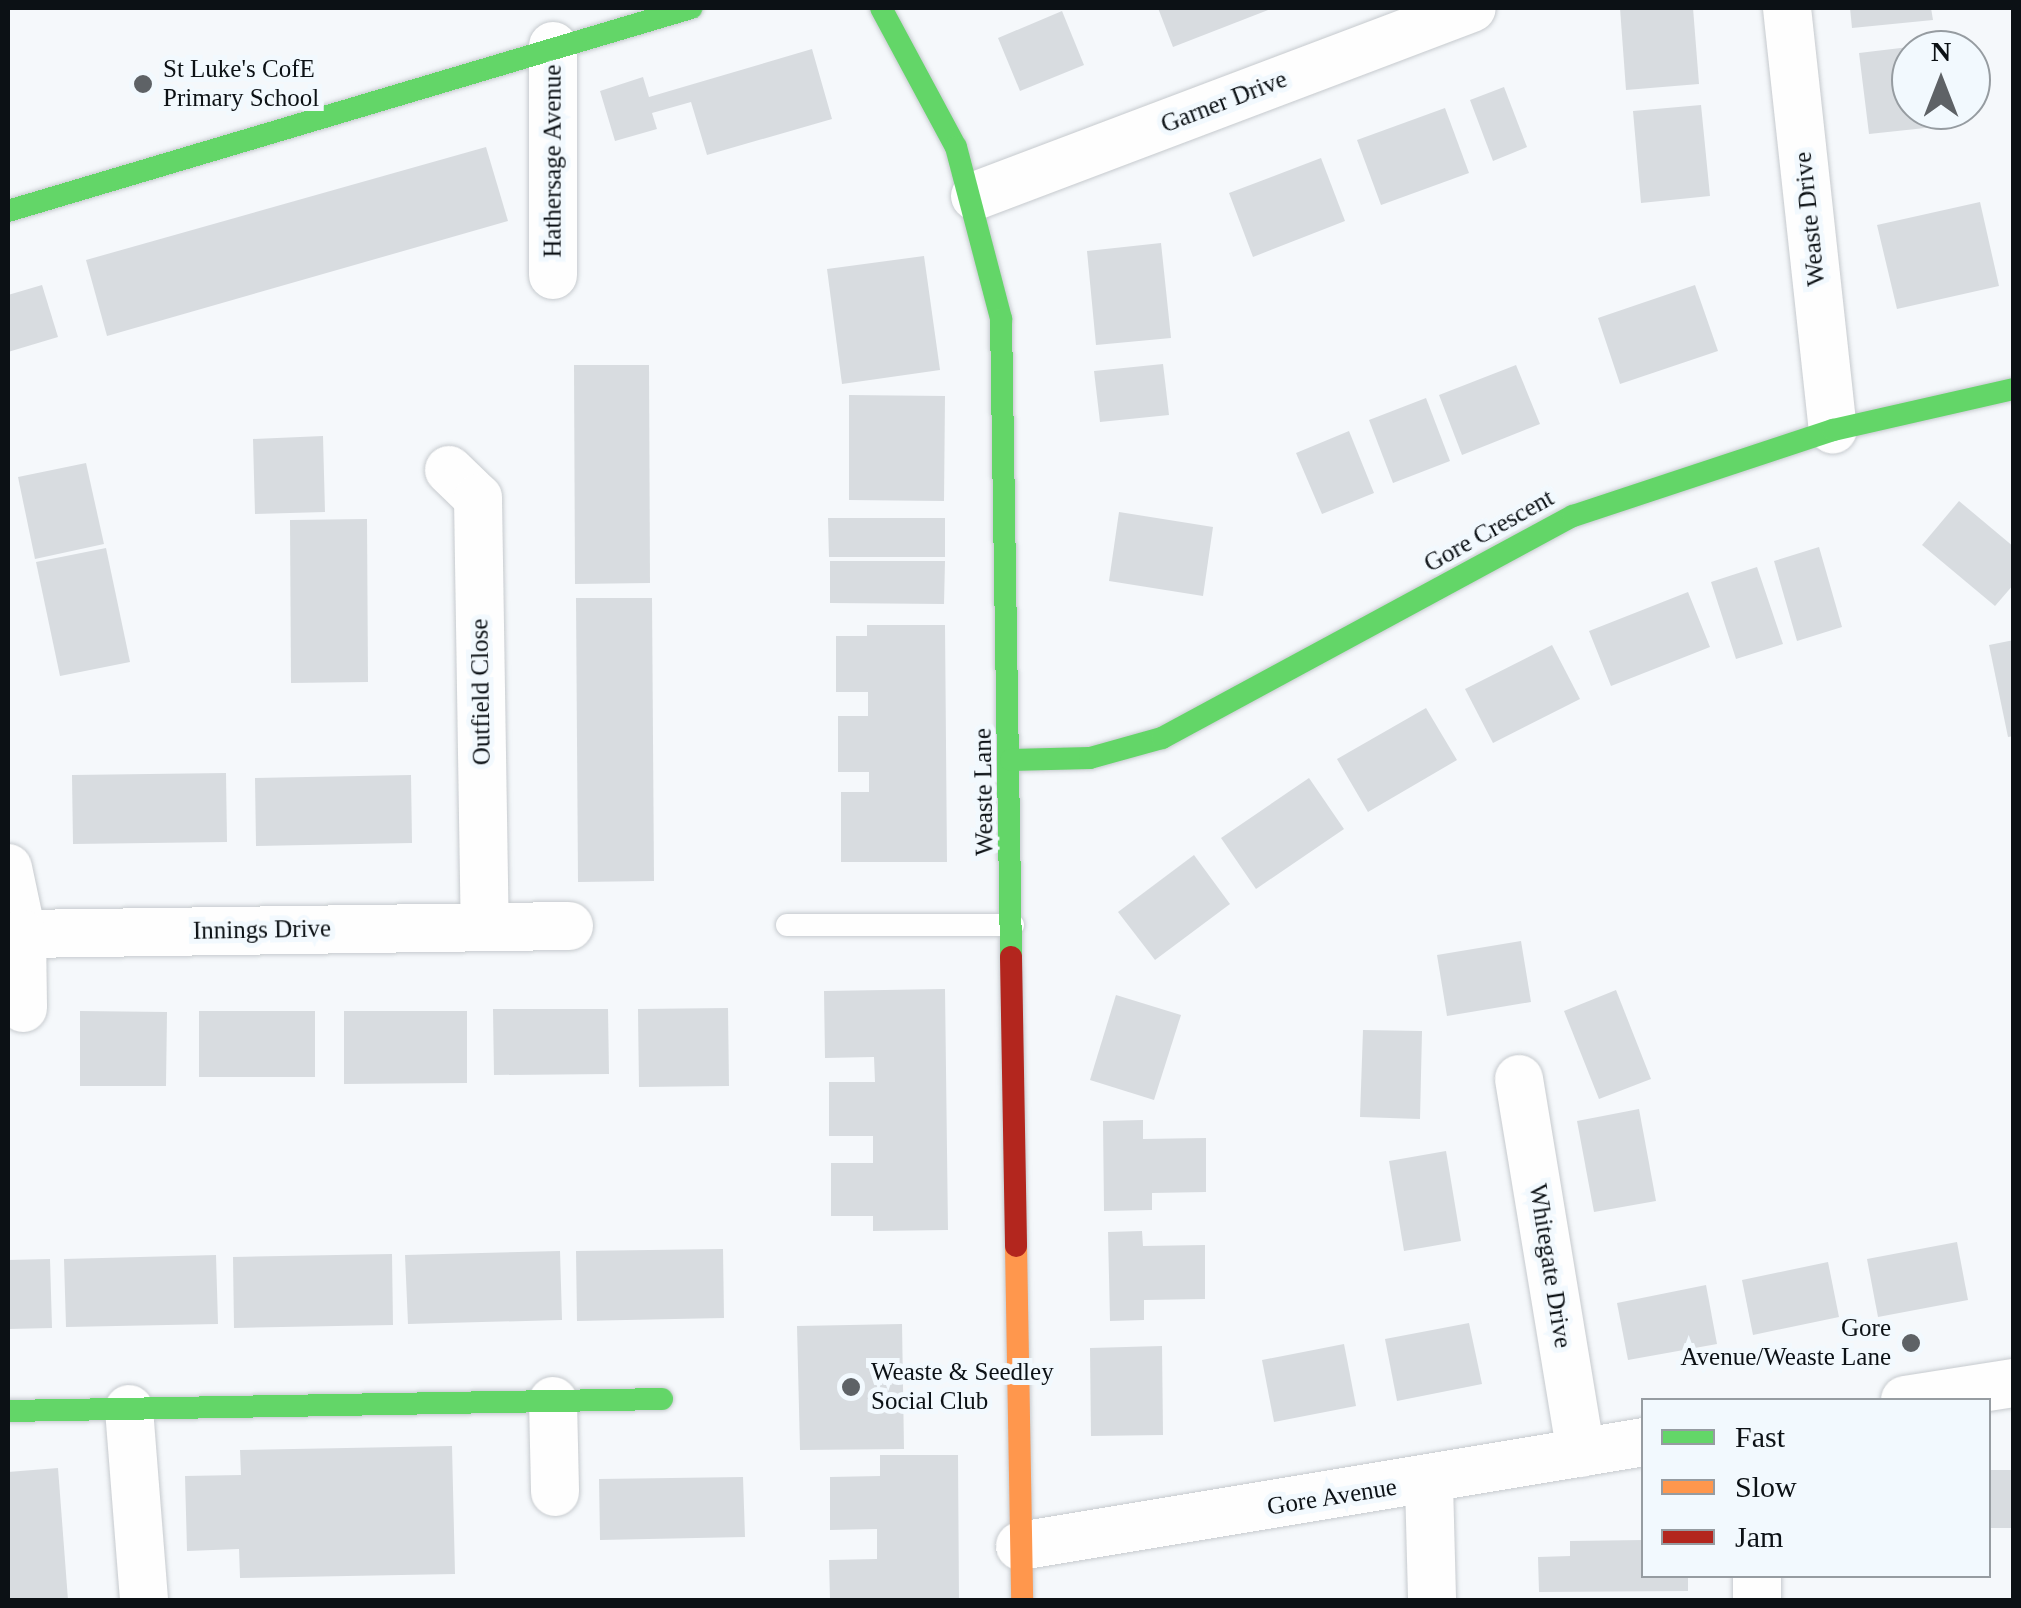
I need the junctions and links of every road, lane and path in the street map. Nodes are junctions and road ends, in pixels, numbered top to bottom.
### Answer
1 (692, 8) edge
2 (881, 8) edge
3 (1472, 8) edge
4 (1787, 8) edge
5 (553, 46) junction
6 (976, 196) junction
7 (8, 211) edge
8 (553, 275) dead end
9 (2014, 389) edge
10 (1833, 430) junction
11 (449, 470) dead end
12 (1012, 760) junction
13 (8, 868) edge
14 (485, 926) junction
15 (569, 926) dead end
16 (787, 926) dead end
17 (1014, 926) junction
18 (22, 934) junction
19 (23, 1008) dead end
20 (1519, 1078) dead end
21 (2014, 1383) edge
22 (1917, 1398) edge
23 (662, 1399) dead end
24 (553, 1400) junction
25 (129, 1409) junction
26 (8, 1411) edge
27 (1641, 1443) edge
28 (1581, 1453) junction
29 (1429, 1483) junction
30 (555, 1492) dead end
31 (1020, 1546) junction
32 (144, 1600) edge
33 (1022, 1600) edge
34 (1432, 1600) edge

1 - 5 street
2 - 6 street, Weaste Lane
3 - 6 street, Garner Drive
4 - 10 street, Weaste Drive
5 - 7 street
5 - 8 street, Hathersage Avenue
6 - 12 street, Weaste Lane
9 - 10 street, Gore Crescent
10 - 12 street, Gore Crescent
11 - 14 street, Outfield Close
12 - 17 street, Weaste Lane
13 - 18 street
14 - 15 street, Innings Drive
14 - 18 street, Innings Drive
16 - 17 lane
17 - 31 street, Weaste Lane
18 - 19 street
20 - 28 street, Whitegate Drive
21 - 22 street
23 - 24 street
24 - 25 street
24 - 30 street
25 - 26 street
25 - 32 street
27 - 28 street, Gore Avenue
28 - 29 street, Gore Avenue
29 - 31 street, Gore Avenue
29 - 34 street
31 - 33 street, Weaste Lane

